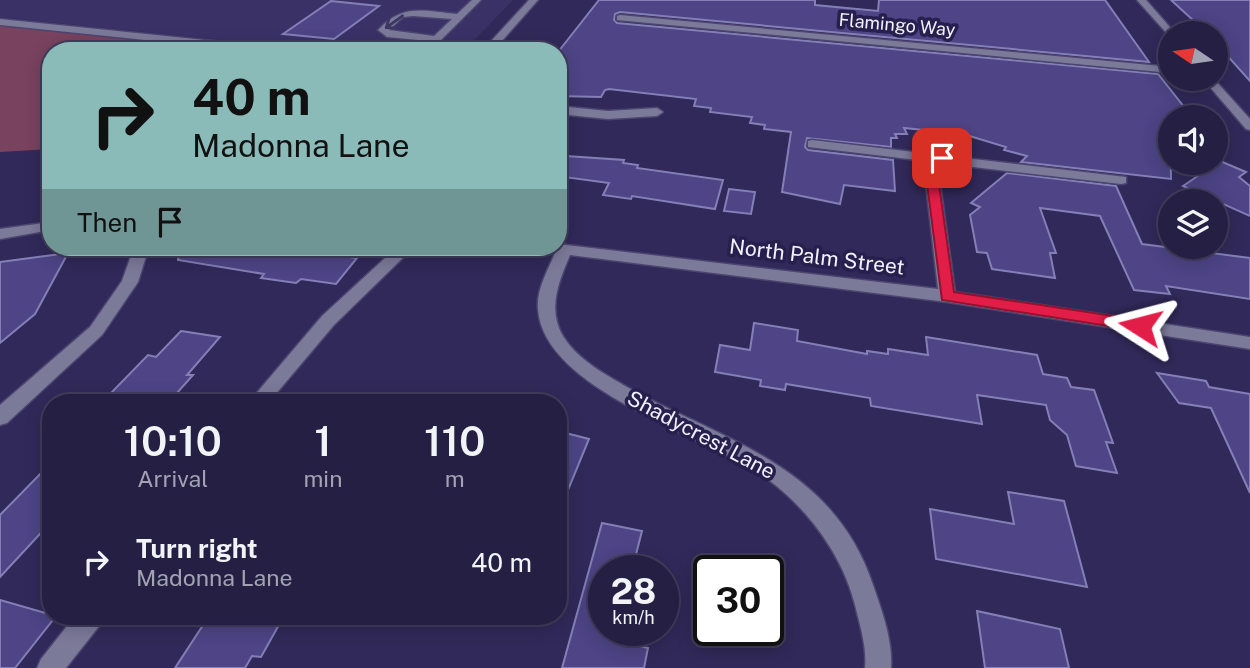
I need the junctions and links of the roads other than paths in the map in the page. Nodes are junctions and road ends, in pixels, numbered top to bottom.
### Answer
1 (477, 0) edge
2 (534, 0) edge
3 (1141, 0) edge
4 (459, 17) junction
5 (620, 18) dead end
6 (1159, 21) edge
7 (0, 22) edge
8 (436, 39) junction
9 (195, 42) edge
10 (433, 42) edge
11 (495, 42) edge
12 (1158, 69) edge
13 (1219, 91) edge
14 (567, 111) edge
15 (657, 112) dead end
16 (1250, 126) edge
17 (812, 144) dead end
18 (942, 158) junction
19 (1121, 180) dead end
20 (42, 227) edge
21 (0, 234) edge
22 (567, 250) edge
23 (138, 256) edge
24 (394, 256) edge
25 (553, 256) edge
26 (947, 296) junction
27 (1250, 343) edge
28 (265, 394) edge
29 (0, 417) edge
30 (84, 625) edge
31 (50, 668) edge
32 (878, 668) edge

1 - 4 street
2 - 11 street
3 - 6 street
4 - 8 street
4 -> 8 street
5 - 12 street, Flamingo Way
7 - 9 street
8 - 10 street
13 - 16 street
14 - 15 street
17 - 18 street
18 - 19 street
18 - 26 street
20 - 21 street
22 - 26 street, North Palm Street
23 - 29 street
24 - 28 street
25 - 32 street, Shadycrest Lane
26 - 27 street, North Palm Street
30 - 31 street

